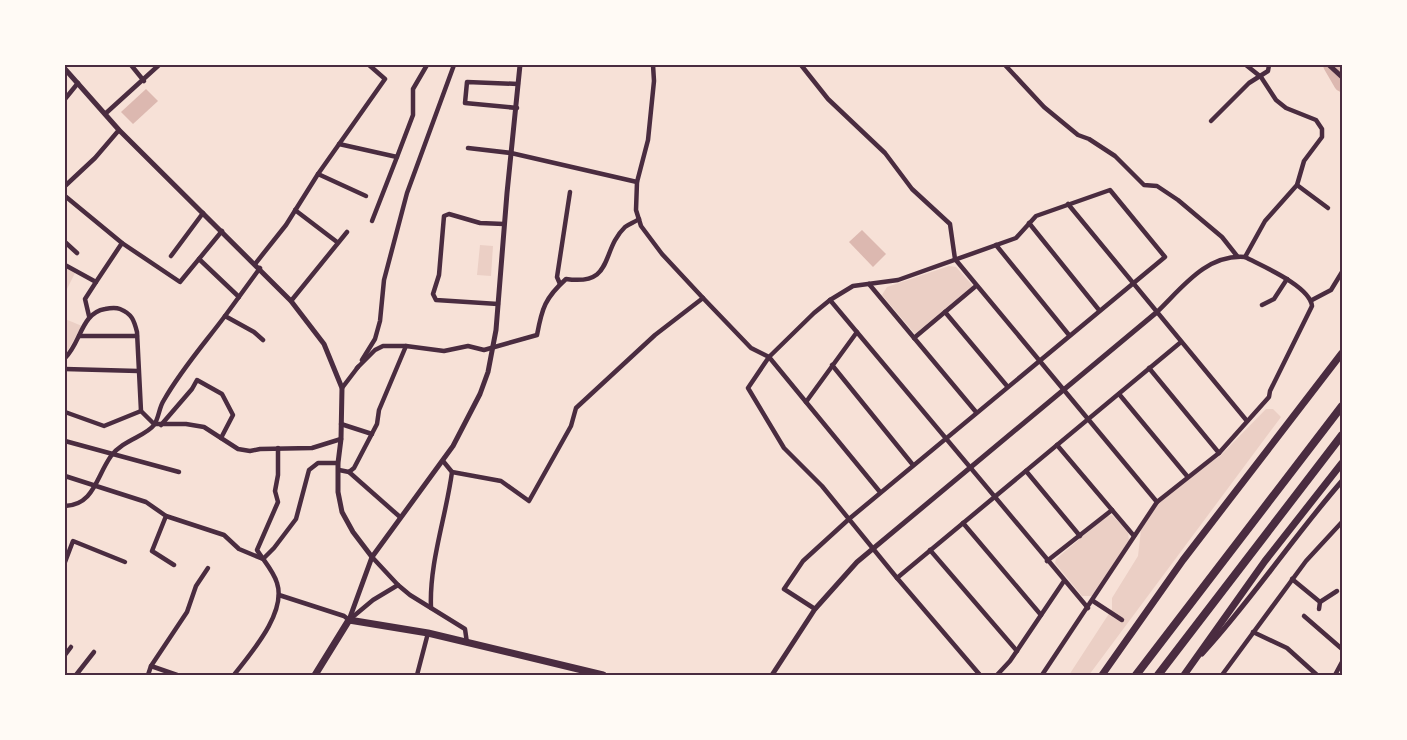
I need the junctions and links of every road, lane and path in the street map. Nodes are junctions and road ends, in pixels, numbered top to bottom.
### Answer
1 (131, 65) edge
2 (159, 65) edge
3 (369, 65) edge
4 (427, 65) edge
5 (454, 65) edge
6 (520, 65) edge
7 (653, 65) edge
8 (801, 65) edge
9 (1005, 65) edge
10 (1246, 65) edge
11 (1270, 65) edge
12 (1329, 65) edge
13 (65, 69) edge
14 (1342, 76) edge
15 (1261, 77) junction
16 (144, 81) junction
17 (78, 83) junction
18 (518, 84) junction
19 (65, 99) edge
20 (516, 108) junction
21 (104, 114) junction
22 (1212, 121) dead end
23 (119, 130) junction
24 (339, 144) junction
25 (468, 148) dead end
26 (511, 153) junction
27 (397, 157) junction
28 (318, 174) junction
29 (636, 182) junction
30 (1297, 184) junction
31 (65, 186) edge
32 (570, 192) dead end
33 (65, 196) edge
34 (366, 196) dead end
35 (1068, 204) junction
36 (1328, 208) dead end
37 (295, 210) junction
38 (203, 213) junction
39 (639, 219) junction
40 (372, 221) dead end
41 (504, 224) junction
42 (1029, 224) junction
43 (222, 231) junction
44 (347, 232) dead end
45 (65, 242) edge
46 (338, 242) junction
47 (122, 243) junction
48 (996, 245) junction
49 (77, 253) dead end
50 (171, 256) dead end
51 (1237, 256) junction
52 (1245, 257) junction
53 (199, 259) junction
54 (955, 259) junction
55 (255, 264) junction
56 (65, 265) edge
57 (260, 268) junction
58 (1342, 272) edge
59 (1287, 279) junction
60 (96, 282) junction
61 (1132, 283) junction
62 (560, 284) junction
63 (868, 284) junction
64 (976, 286) junction
65 (239, 297) junction
66 (703, 298) junction
67 (830, 300) junction
68 (1312, 300) junction
69 (291, 301) junction
70 (498, 304) junction
71 (1262, 305) dead end
72 (1099, 310) junction
73 (945, 312) junction
74 (1157, 312) junction
75 (89, 316) junction
76 (225, 316) junction
77 (856, 332) junction
78 (1069, 334) junction
79 (79, 336) junction
80 (137, 336) junction
81 (914, 338) junction
82 (263, 340) dead end
83 (1181, 342) junction
84 (406, 346) junction
85 (493, 348) junction
86 (1342, 353) edge
87 (769, 357) junction
88 (65, 358) edge
89 (1038, 361) junction
90 (832, 365) junction
91 (358, 368) junction
92 (1149, 368) junction
93 (65, 369) edge
94 (138, 371) junction
95 (1007, 386) junction
96 (342, 388) junction
97 (1064, 391) junction
98 (1119, 394) junction
99 (806, 402) junction
100 (1342, 406) edge
101 (141, 411) junction
102 (65, 412) edge
103 (976, 412) junction
104 (1088, 420) junction
105 (1247, 421) junction
106 (154, 424) junction
107 (341, 424) junction
108 (161, 425) junction
109 (372, 434) junction
110 (1342, 435) edge
111 (221, 438) junction
112 (341, 439) junction
113 (945, 439) junction
114 (65, 441) edge
115 (1057, 445) junction
116 (278, 448) junction
117 (1219, 453) junction
118 (112, 455) junction
119 (443, 461) junction
120 (1342, 462) edge
121 (338, 463) junction
122 (913, 465) junction
123 (970, 468) junction
124 (339, 470) junction
125 (1026, 471) junction
126 (179, 472) dead end
127 (349, 472) junction
128 (452, 472) junction
129 (65, 476) edge
130 (1187, 476) junction
131 (1342, 482) edge
132 (95, 484) junction
133 (880, 492) junction
134 (994, 497) junction
135 (1157, 502) junction
136 (65, 506) edge
137 (1112, 510) junction
138 (166, 516) junction
139 (400, 517) junction
140 (849, 519) junction
141 (1342, 522) edge
142 (963, 523) junction
143 (1080, 536) junction
144 (1134, 536) junction
145 (873, 548) junction
146 (930, 550) junction
147 (372, 557) junction
148 (263, 559) junction
149 (1047, 561) junction
150 (65, 562) edge
151 (125, 562) dead end
152 (174, 565) dead end
153 (208, 568) dead end
154 (897, 578) junction
155 (1292, 579) junction
156 (1064, 581) junction
157 (398, 585) junction
158 (1337, 591) dead end
159 (279, 595) junction
160 (1093, 601) junction
161 (1320, 602) junction
162 (430, 608) junction
163 (1088, 608) junction
164 (815, 609) junction
165 (1319, 609) dead end
166 (1041, 615) junction
167 (1304, 616) dead end
168 (349, 620) junction
169 (1122, 620) dead end
170 (1253, 632) junction
171 (428, 633) junction
172 (467, 643) junction
173 (71, 647) dead end
174 (1342, 649) edge
175 (1017, 651) junction
176 (94, 652) dead end
177 (65, 655) edge
178 (1342, 662) edge
179 (1192, 665) junction
180 (151, 666) junction
181 (76, 675) edge
182 (148, 675) edge
183 (177, 675) edge
184 (234, 675) edge
185 (315, 675) edge
186 (417, 675) edge
187 (603, 675) edge
188 (772, 675) edge
189 (980, 675) edge
190 (997, 675) edge
191 (1042, 675) edge
192 (1102, 675) edge
193 (1136, 675) edge
194 (1158, 675) edge
195 (1184, 675) edge
196 (1222, 675) edge
197 (1317, 675) edge
198 (1335, 675) edge

1 - 16 street
2 - 16 street
3 - 24 street
4 - 27 street
5 - 91 street
6 - 18 street
7 - 29 street
8 - 54 street
9 - 51 street
10 - 15 street
11 - 15 street
12 - 14 street
13 - 17 street
15 - 22 street
15 - 30 street
16 - 21 street
17 - 19 street
17 - 21 street
18 - 20 street
18 - 20 street
20 - 26 street
21 - 23 street
23 - 31 street
23 - 38 street
24 - 27 street
24 - 28 street
25 - 26 street
26 - 29 street
26 - 41 street
27 - 40 street
28 - 34 street
28 - 37 street
29 - 39 street
30 - 36 street
30 - 52 street
32 - 62 street
33 - 47 street
35 - 42 street
35 - 61 street
35 - 61 street
37 - 46 street
37 - 55 street
38 - 43 street
38 - 50 street
39 - 62 street
39 - 66 street
41 - 70 street
41 - 70 street
42 - 48 street
42 - 72 street
43 - 53 street
43 - 55 street
44 - 46 street
45 - 49 street
46 - 69 street
47 - 53 street
47 - 60 street
48 - 54 street
48 - 78 street
51 - 52 street
51 - 74 street
52 - 59 street
53 - 65 street
54 - 63 street
54 - 64 street
55 - 57 street
56 - 60 street
57 - 65 street
57 - 69 street
58 - 68 street
59 - 68 street
59 - 71 street
60 - 75 street
61 - 72 street
61 - 74 street
62 - 85 street
63 - 67 street
63 - 81 street
64 - 73 street
64 - 89 street
65 - 76 street
66 - 87 street
66 - 128 street
67 - 77 street
67 - 87 street
68 - 105 street
69 - 96 street
70 - 85 street
72 - 78 street
73 - 81 street
73 - 95 street
74 - 83 street
74 - 97 street
75 - 79 street
75 - 80 street
76 - 82 street
76 - 106 street
77 - 90 street
77 - 113 street
78 - 89 street
79 - 80 street
79 - 88 street
80 - 94 street
81 - 103 street
83 - 92 street
83 - 105 street
84 - 85 street
84 - 91 street
84 - 109 street
85 - 119 street
86 - 192 main road
87 - 99 street
87 - 140 street
89 - 95 street
89 - 97 street
90 - 99 street
90 - 122 street
91 - 96 street
92 - 98 street
92 - 117 street
93 - 94 street
94 - 101 street
95 - 103 street
96 - 107 street
97 - 104 street
97 - 123 street
98 - 104 street
98 - 130 street
99 - 133 street
100 - 193 highway
101 - 102 street
101 - 106 street
103 - 113 street
104 - 115 street
104 - 135 street
105 - 117 street
106 - 108 street
106 - 118 street
107 - 109 street
107 - 112 street
108 - 111 street
108 - 111 street
109 - 127 street
110 - 194 highway
111 - 116 street
112 - 116 street
112 - 121 street
113 - 122 street
113 - 123 street
114 - 118 street
115 - 125 street
115 - 137 street
116 - 148 street
117 - 130 street
118 - 126 street
118 - 132 street
119 - 128 street
119 - 139 street
120 - 179 main road
121 - 124 street
121 - 148 street
122 - 133 street
123 - 134 street
123 - 145 street
124 - 127 street
124 - 147 street
125 - 134 street
125 - 143 street
127 - 139 street
128 - 162 street
129 - 132 street
130 - 135 street
131 - 179 street
132 - 136 street
132 - 138 street
133 - 140 street
134 - 142 street
134 - 149 street
135 - 144 street
137 - 143 street
137 - 144 street
138 - 148 street
138 - 152 street
139 - 147 street
140 - 145 street
140 - 164 street
141 - 155 street
142 - 146 street
142 - 166 street
143 - 149 street
144 - 160 street
145 - 154 street
145 - 164 street
146 - 154 street
146 - 175 street
147 - 157 street
147 - 168 street
148 - 159 street
149 - 156 street
150 - 151 street
153 - 180 street
154 - 189 street
155 - 161 street
155 - 170 street
156 - 163 street
156 - 166 street
157 - 162 street
157 - 168 street
158 - 161 street
159 - 168 street
159 - 184 street
160 - 163 street
160 - 169 street
161 - 165 street
162 - 172 street
163 - 191 street
164 - 188 street
166 - 175 street
167 - 174 street
168 - 171 main road
168 - 185 main road
170 - 196 street
170 - 197 street
171 - 172 main road
171 - 186 street
172 - 187 main road
173 - 177 street
175 - 190 street
176 - 181 street
178 - 198 street
179 - 195 main road
180 - 182 street
180 - 183 street

